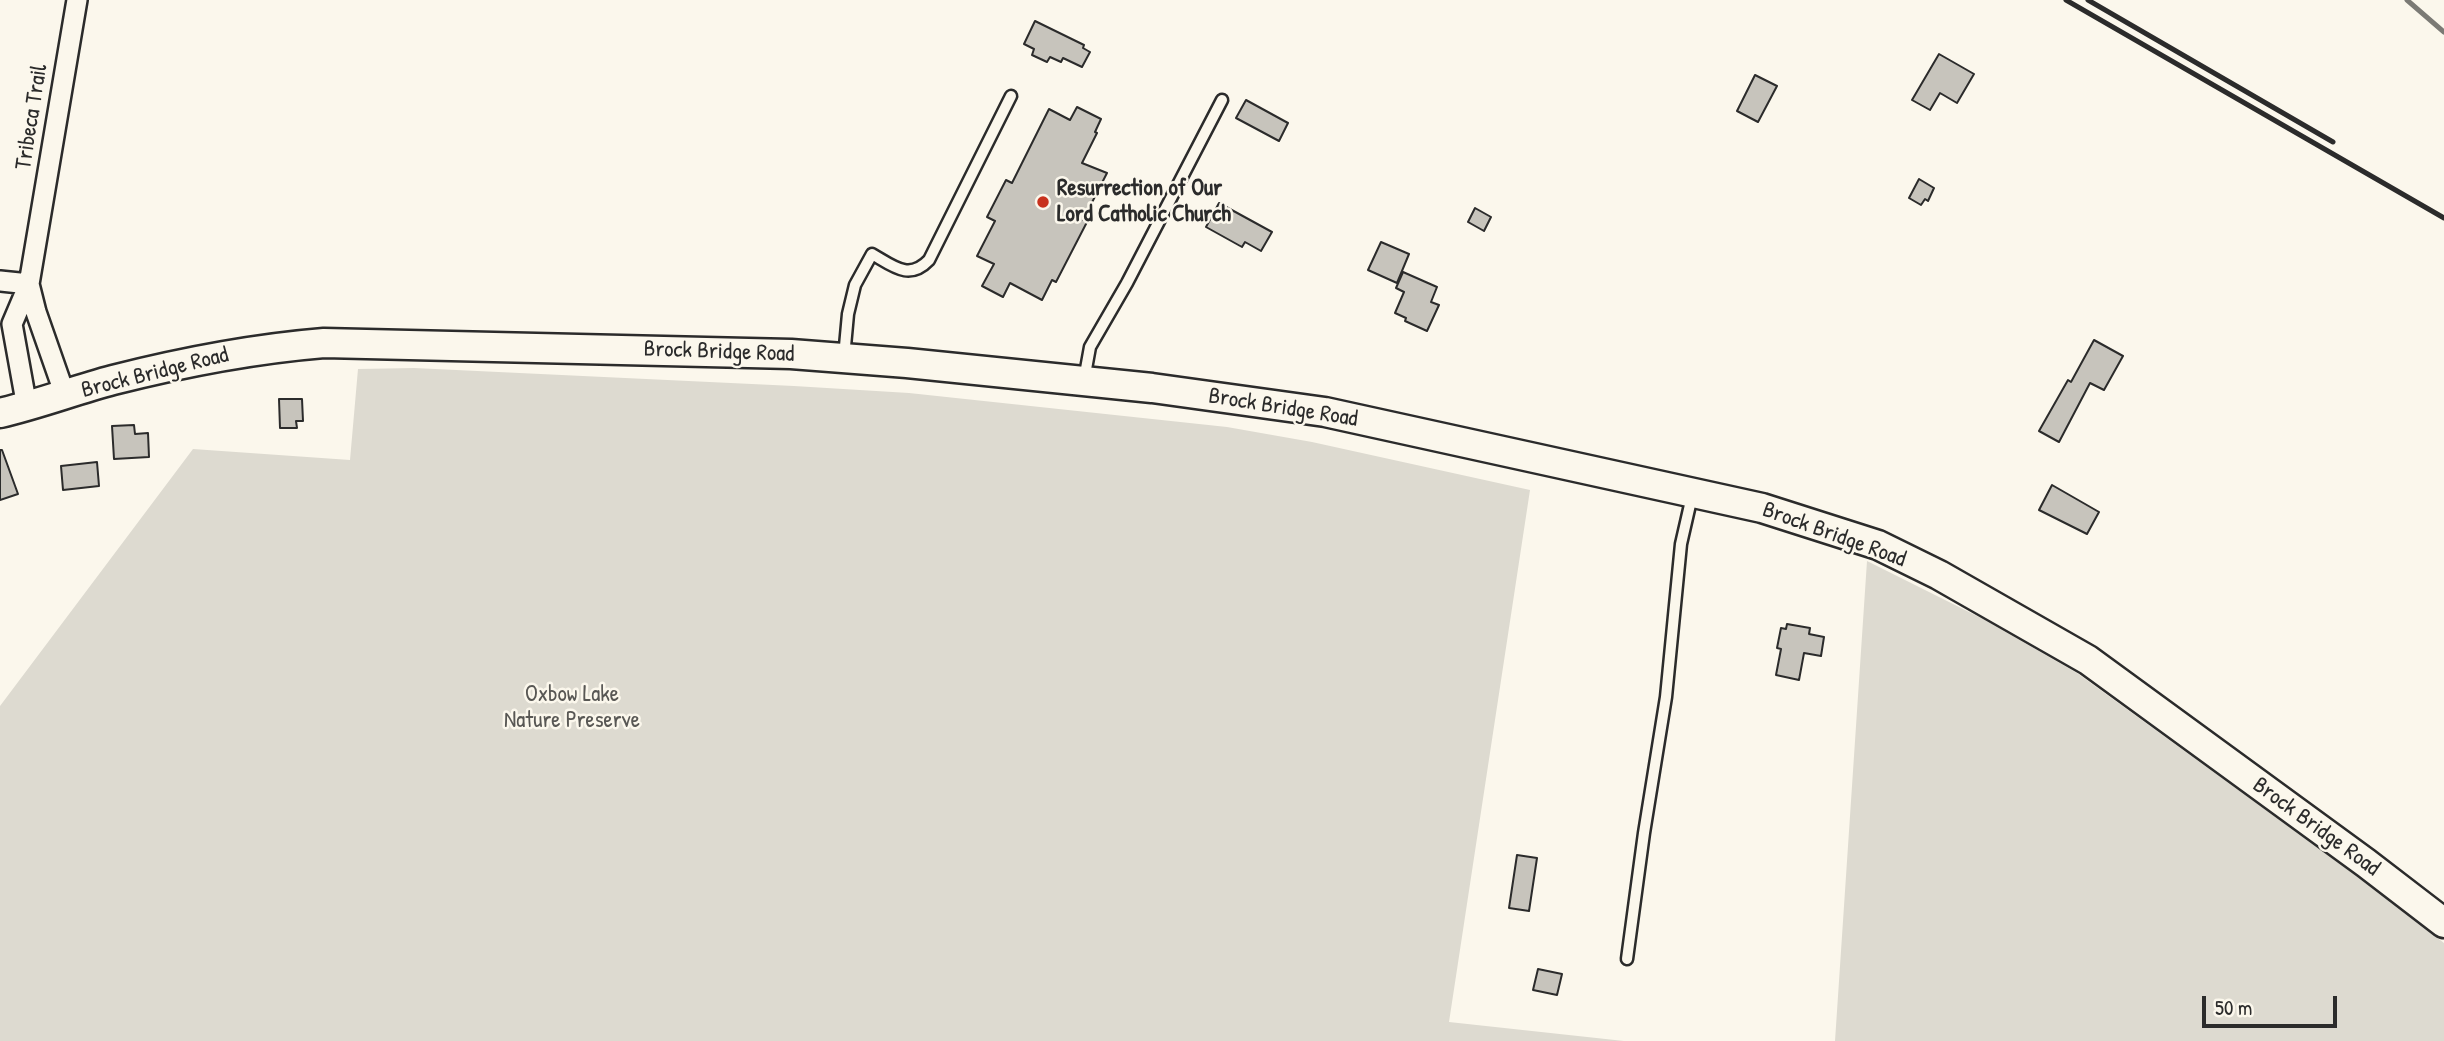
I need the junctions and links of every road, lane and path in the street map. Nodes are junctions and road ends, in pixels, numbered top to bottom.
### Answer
1 (77, 0) edge
2 (1011, 96) dead end
3 (1222, 100) dead end
4 (0, 281) edge
5 (29, 284) junction
6 (844, 358) junction
7 (1084, 381) junction
8 (65, 395) junction
9 (14, 410) edge
10 (1692, 492) junction
11 (2444, 923) edge
12 (1627, 959) dead end

1 - 5 street, Tribeca Trail
2 - 6 lane
3 - 7 lane
4 - 5 street
5 - 8 street, Tribeca Trail
5 - 9 street, Tribeca Trail
6 - 7 street, Brock Bridge Road
6 - 8 street, Brock Bridge Road
7 - 10 street, Brock Bridge Road
8 - 9 street, Brock Bridge Road
10 - 11 street, Brock Bridge Road
10 - 12 lane

